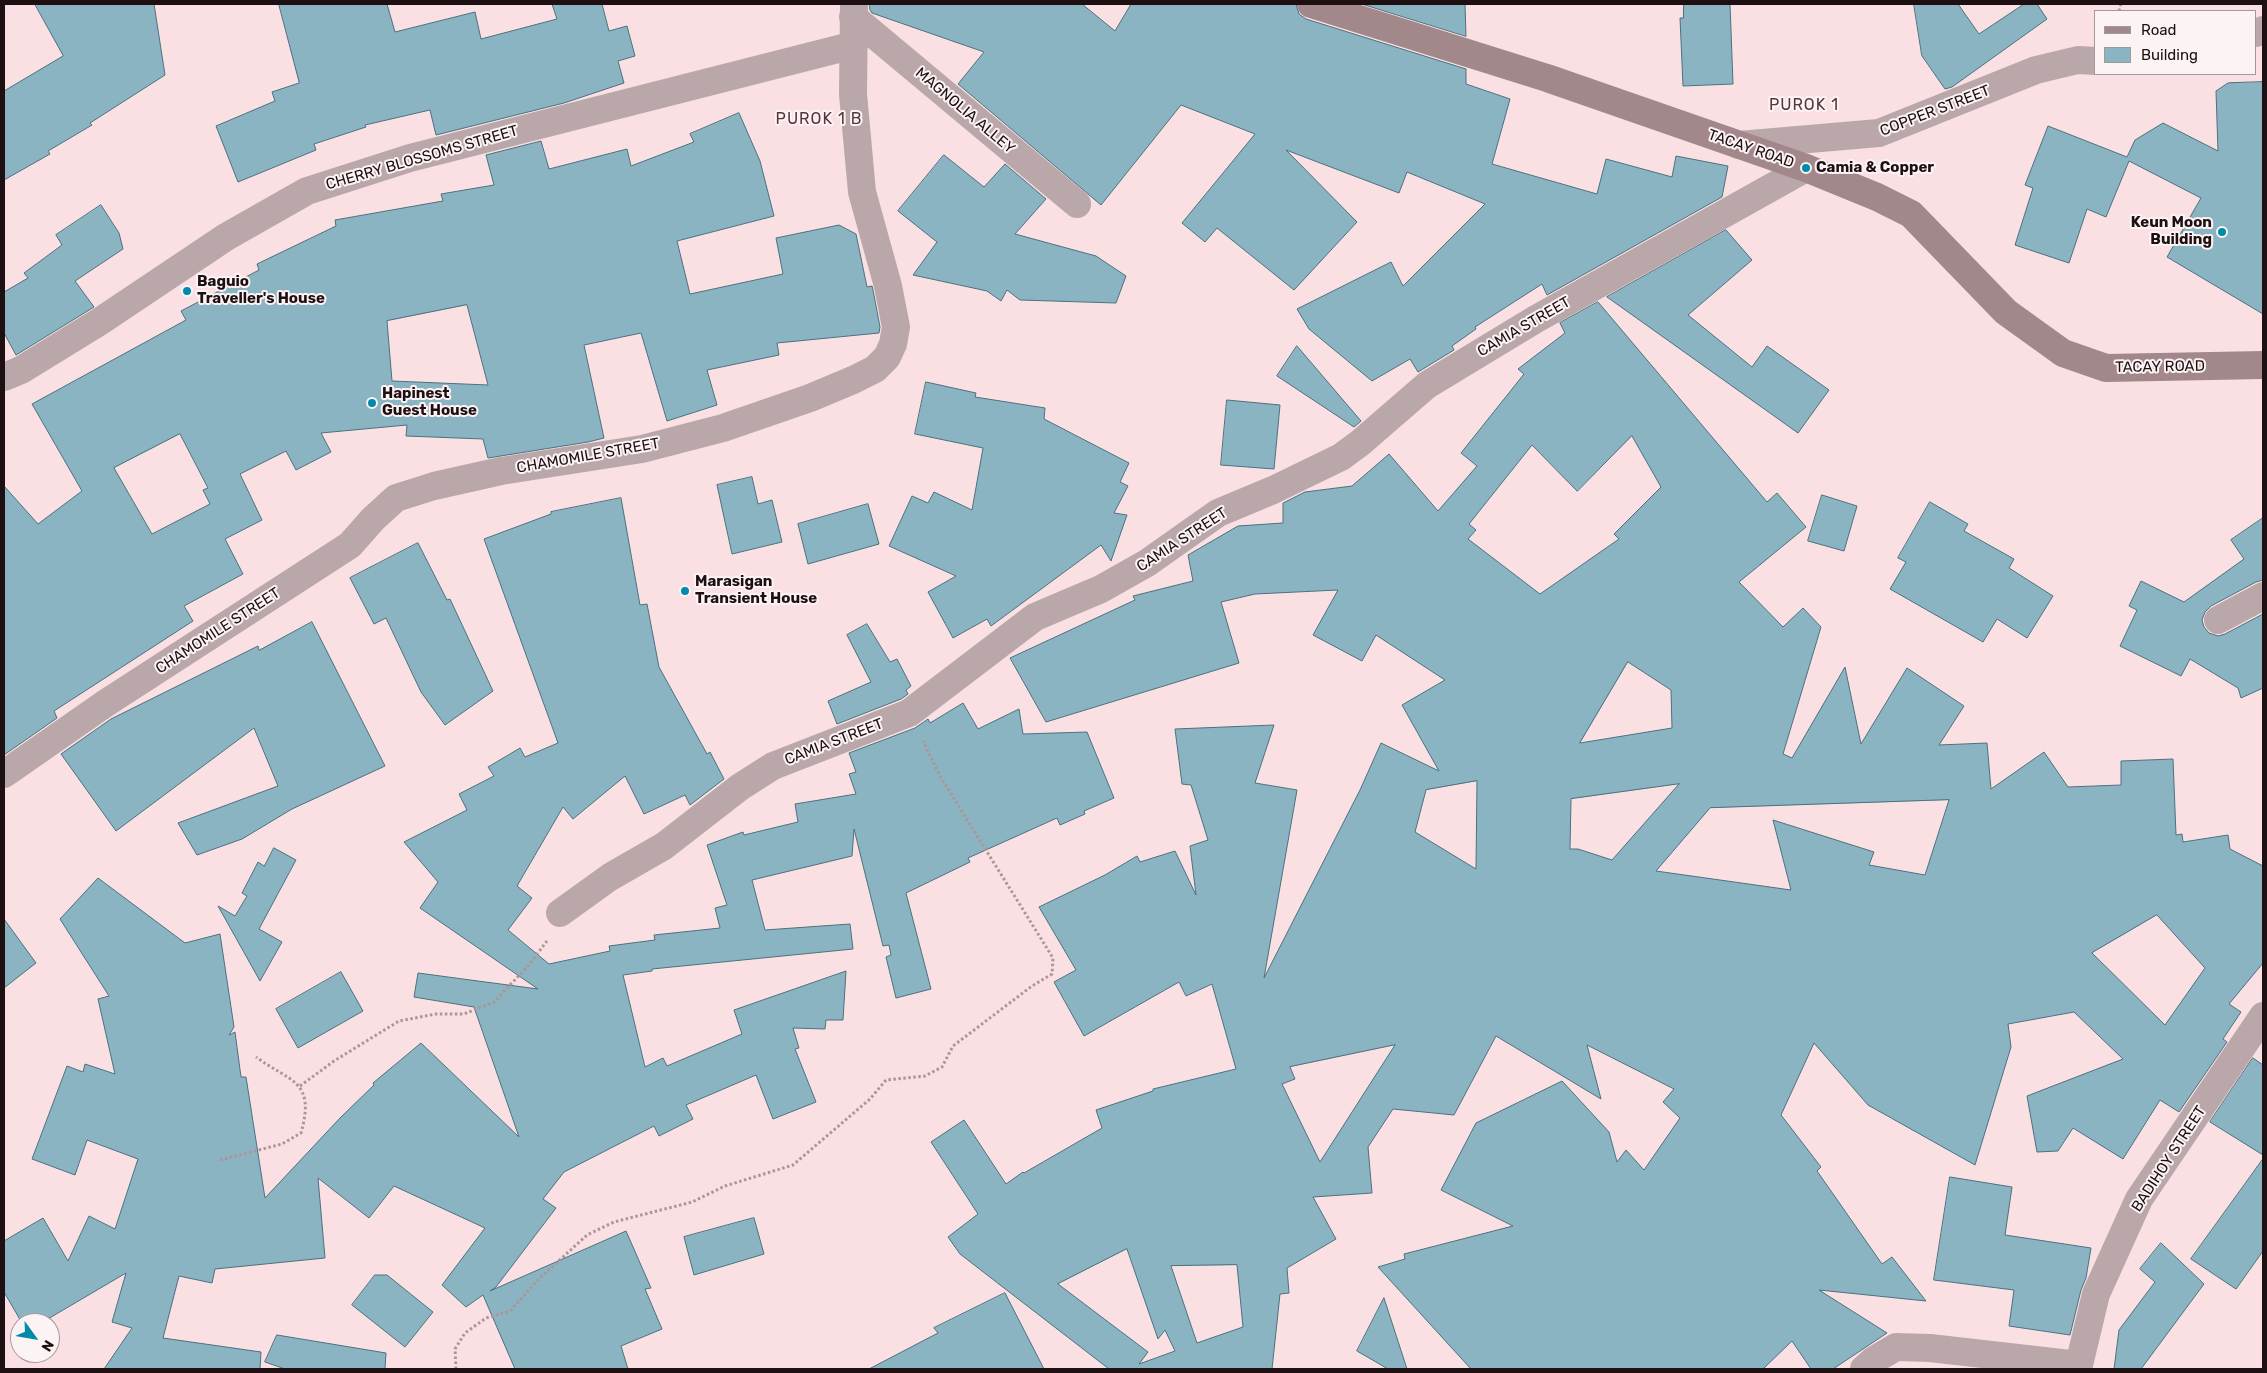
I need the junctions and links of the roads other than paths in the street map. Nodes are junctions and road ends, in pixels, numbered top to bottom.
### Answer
1 (1311, 4) edge
2 (854, 10) edge
3 (854, 45) junction
4 (2094, 61) edge
5 (1740, 146) junction
6 (1806, 168) junction
7 (1077, 204) dead end
8 (2263, 365) edge
9 (4, 378) edge
10 (2263, 596) edge
11 (2218, 620) dead end
12 (4, 774) edge
13 (560, 913) road end
14 (2263, 1016) edge
15 (2079, 1367) edge
16 (1864, 1369) edge

1 - 5 main road, TACAY ROAD
2 - 3 street, CHAMOMILE STREET
2 - 7 street, MAGNOLIA ALLEY
3 - 9 street, CHERRY BLOSSOMS STREET
3 - 12 street, CHAMOMILE STREET
4 - 5 street, COPPER STREET
5 - 6 main road, TACAY ROAD
6 - 8 main road, TACAY ROAD
6 - 13 street, CAMIA STREET
10 - 11 street
14 - 15 street, BADIHOY STREET
15 - 16 street

